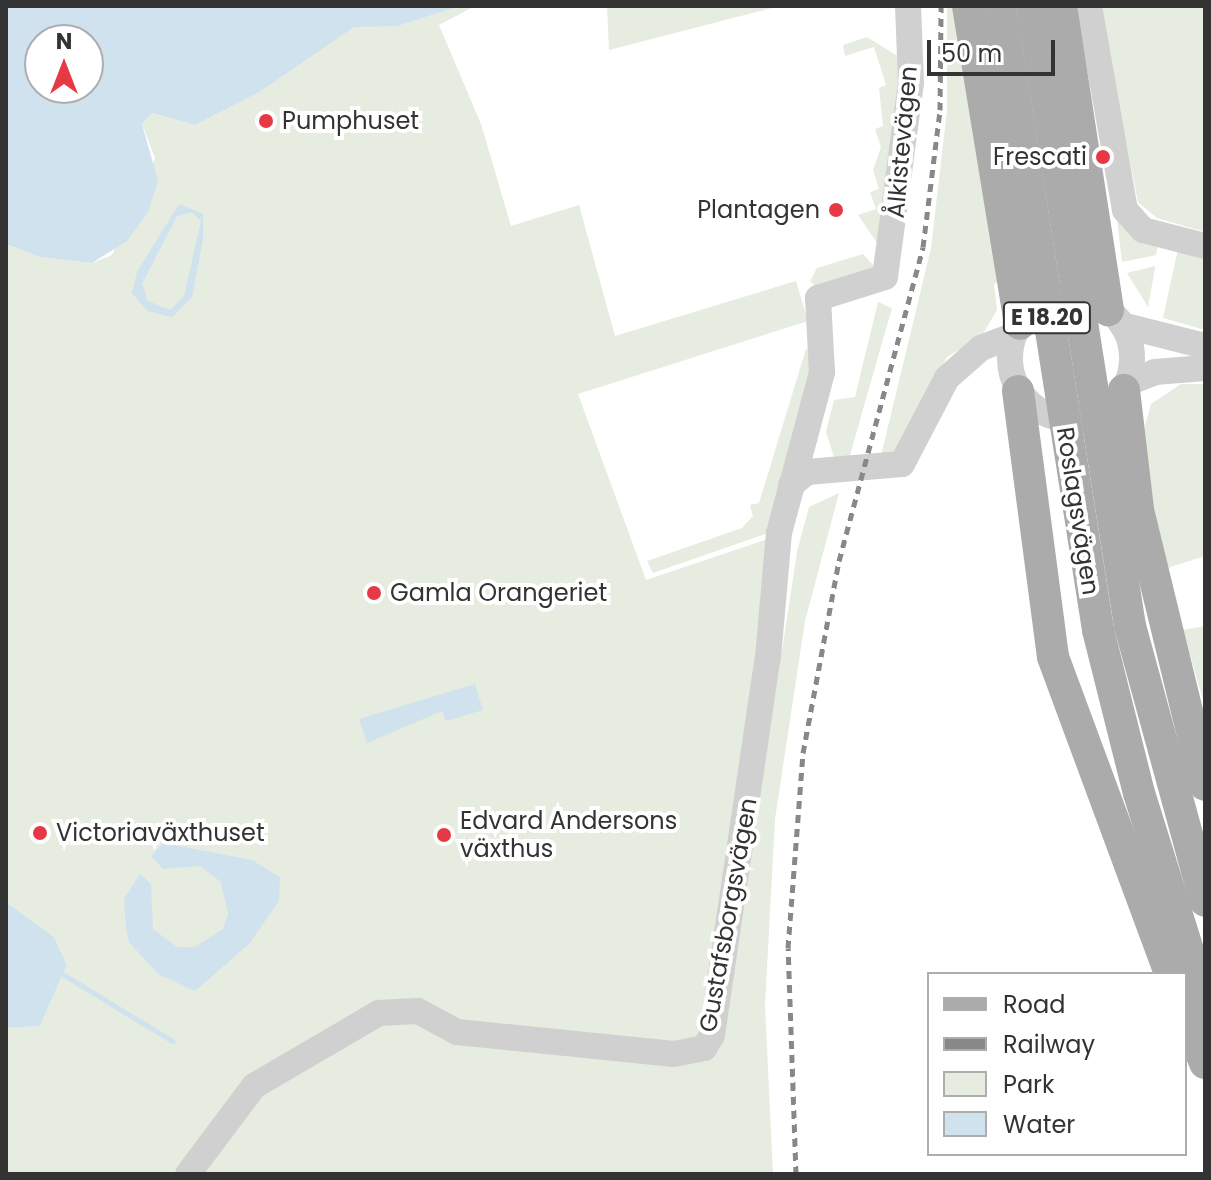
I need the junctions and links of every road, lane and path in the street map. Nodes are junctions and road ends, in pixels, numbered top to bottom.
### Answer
1 (908, 6) edge
2 (968, 6) edge
3 (1000, 6) edge
4 (1032, 6) edge
5 (1061, 6) edge
6 (1089, 6) edge
7 (1205, 246) edge
8 (818, 298) joint
9 (1115, 317) junction
10 (1017, 330) junction
11 (1205, 346) edge
12 (968, 360) junction
13 (1205, 368) edge
14 (1016, 387) junction
15 (1125, 387) junction
16 (803, 443) junction
17 (830, 469) junction
18 (791, 485) junction
19 (1205, 785) edge
20 (1205, 901) edge
21 (1169, 972) edge
22 (1205, 1005) edge
23 (1187, 1017) edge
24 (1205, 1063) edge
25 (188, 1174) edge

1 - 8 street, Ålkistevägen
2 - 10 main road
3 - 22 main road, Roslagsvägen / E 18.20, bridge
4 - 20 main road, Roslagsvägen / E 18.20, bridge
5 - 9 main road
6 - 7 street
8 - 16 street, Gustafsborgsvägen
9 - 10 street
9 - 11 street
9 - 15 street
10 - 12 street
10 - 14 street
12 - 14 street
12 - 17 street
13 - 15 street
14 - 15 street
14 - 21 main road
15 - 19 main road
16 - 17 street
16 - 18 street, Gustafsborgsvägen
17 - 18 street
18 - 25 street, Gustafsborgsvägen
23 - 24 main road

